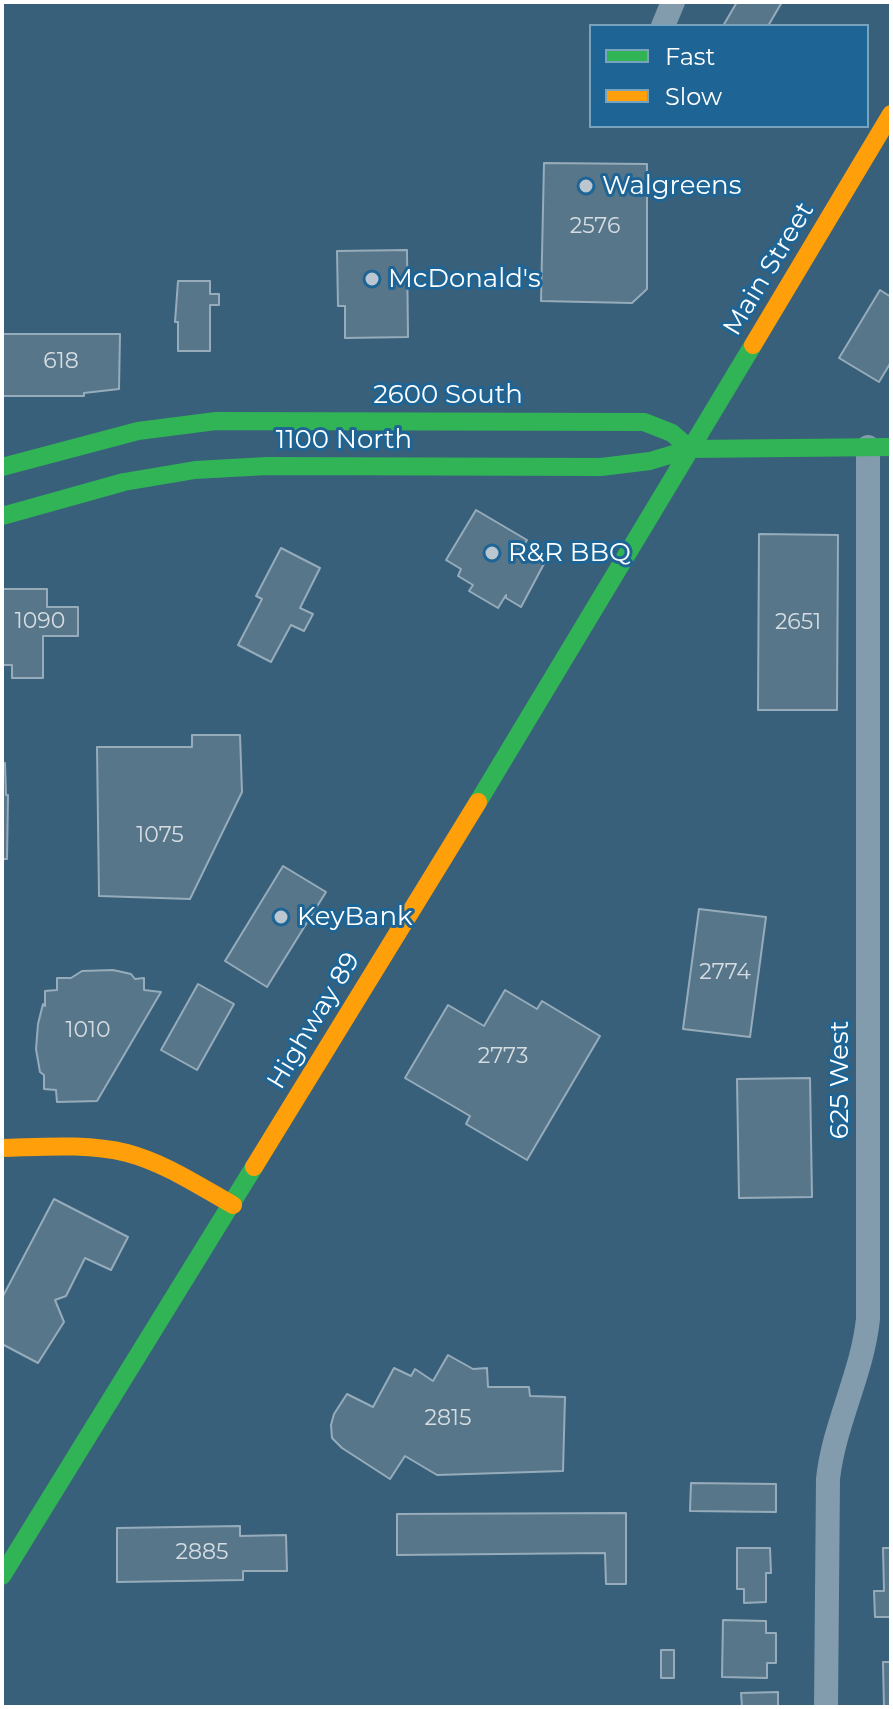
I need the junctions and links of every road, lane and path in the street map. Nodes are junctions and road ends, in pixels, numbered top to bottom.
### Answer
1 (673, 2) edge
2 (664, 24) edge
3 (880, 124) edge
4 (880, 447) edge
5 (690, 449) junction
6 (2, 467) edge
7 (2, 516) edge
8 (2, 1148) edge
9 (233, 1205) junction
10 (2, 1576) edge
11 (826, 1707) edge

1 - 2 street
3 - 5 main road, Main Street
4 - 5 main road
4 - 11 street, 625 West
5 - 6 main road, 2600 South
5 - 7 main road, 1100 North
5 - 9 main road, Highway 89
8 - 9 main road
9 - 10 main road, Highway 89

